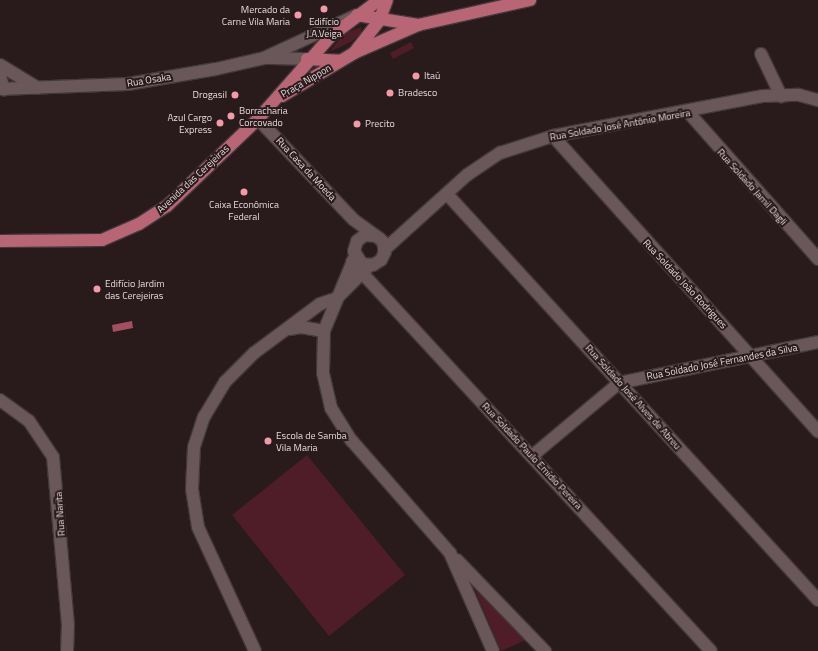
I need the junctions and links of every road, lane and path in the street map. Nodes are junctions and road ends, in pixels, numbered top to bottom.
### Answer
1 (379, 0) edge
2 (387, 0) edge
3 (530, 0) edge
4 (357, 15) junction
5 (379, 21) junction
6 (418, 25) junction
7 (293, 44) joint
8 (354, 52) junction
9 (761, 54) dead end
10 (264, 58) junction
11 (307, 60) junction
12 (341, 61) junction
13 (0, 65) edge
14 (0, 76) edge
15 (38, 88) junction
16 (2, 89) edge
17 (781, 96) junction
18 (278, 98) junction
19 (818, 100) edge
20 (689, 113) junction
21 (258, 119) junction
22 (553, 136) junction
23 (448, 194) junction
24 (354, 220) junction
25 (376, 236) junction
26 (0, 242) edge
27 (384, 250) junction
28 (354, 255) junction
29 (818, 259) edge
30 (366, 268) junction
31 (337, 298) junction
32 (289, 330) junction
33 (324, 331) junction
34 (818, 342) edge
35 (750, 355) junction
36 (619, 383) junction
37 (0, 400) edge
38 (818, 431) edge
39 (532, 456) junction
40 (450, 553) junction
41 (818, 600) edge
42 (541, 650) edge
43 (67, 651) edge
44 (255, 651) edge
45 (493, 651) edge
46 (711, 651) edge

1 - 4 main road, Praça Nippon
2 - 5 main road, Praça Nippon
3 - 6 main road
4 - 5 main road
4 - 7 street, Praça Nippon
4 - 11 main road, Praça Nippon
5 - 6 main road
5 - 8 main road, Praça Nippon
6 - 8 main road, Praça Nippon
7 - 10 street, Rua Osaka
8 - 12 main road, Praça Nippon
9 - 17 street
10 - 11 street, Praça Nippon
10 - 15 street, Rua Osaka
11 - 12 main road
11 - 18 main road, Praça Nippon
12 - 18 main road, Praça Nippon
13 - 15 street
14 - 16 street
15 - 16 street, Rua Osaka
17 - 19 street, Rua Soldado José Antônio Moreira
17 - 20 street, Rua Soldado José Antônio Moreira
18 - 21 main road, Avenida das Cerejeiras
20 - 22 street, Rua Soldado José Antônio Moreira
20 - 29 street, Rua Soldado Jamil Dagli
21 - 24 street, Rua Casa da Moeda
21 - 26 main road, Avenida das Cerejeiras
22 - 23 street, Rua Soldado José Antônio Moreira
22 - 35 street, Rua Soldado João Rodrigues
23 - 27 street, Rua Soldado José Antônio Moreira
23 - 36 street, Rua Soldado José Alves de Abreu
24 - 25 street, Rua Casa da Moeda
24 - 28 street
25 - 27 street
25 - 28 street
27 - 30 street
28 - 30 street, Rua Soldado Paulo Emídio Pereira
28 - 31 street
30 - 31 street
30 - 39 street, Rua Soldado Paulo Emídio Pereira
31 - 32 street
31 - 33 street
32 - 33 street
32 - 44 street
33 - 40 street
34 - 35 street, Rua Soldado José Fernandes da Silva
35 - 36 street, Rua Soldado José Fernandes da Silva
35 - 38 street, Rua Soldado João Rodrigues
36 - 39 street, Rua Soldado José Fernandes da Silva
36 - 41 street, Rua Soldado José Alves de Abreu
37 - 43 street, Rua Narita
39 - 46 street, Rua Soldado Paulo Emídio Pereira
40 - 42 street
40 - 45 street

